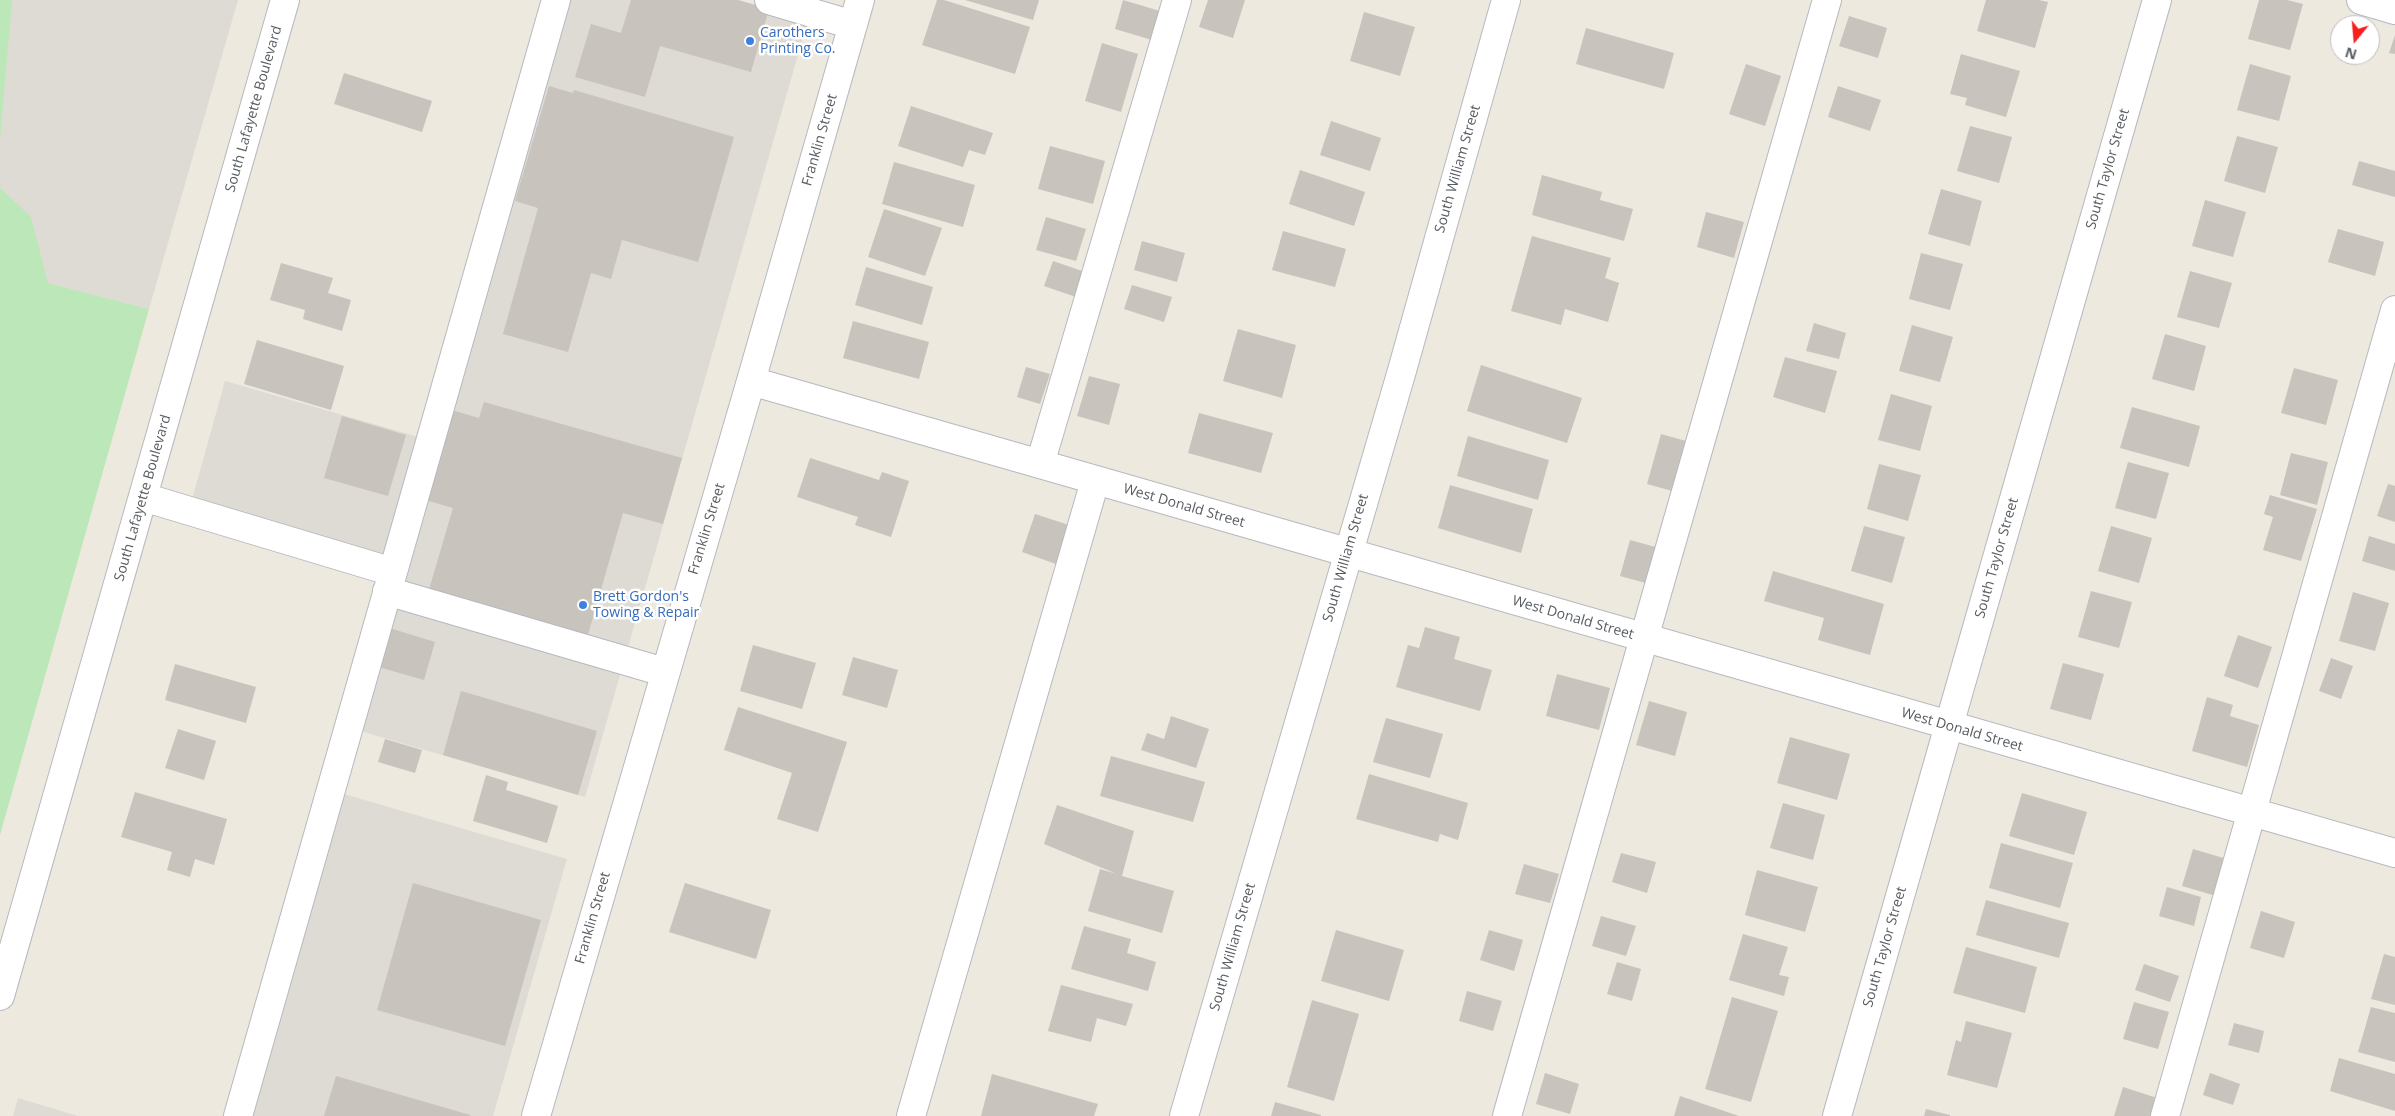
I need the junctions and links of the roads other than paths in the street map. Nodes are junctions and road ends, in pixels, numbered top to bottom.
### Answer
1 (285, 0) edge
2 (556, 0) edge
3 (769, 0) edge
4 (1178, 0) edge
5 (1506, 0) edge
6 (1827, 0) edge
7 (2156, 0) edge
8 (2361, 0) edge
9 (2395, 10) edge
10 (856, 12) edge
11 (2395, 310) edge
12 (751, 381) junction
13 (1040, 464) junction
14 (1095, 481) junction
15 (143, 497) junction
16 (1348, 553) junction
17 (390, 581) junction
18 (1645, 640) junction
19 (664, 672) junction
20 (1949, 727) junction
21 (2253, 812) junction
22 (2395, 853) edge
23 (0, 996) edge
24 (238, 1116) edge
25 (536, 1116) edge
26 (911, 1116) edge
27 (1184, 1116) edge
28 (1507, 1116) edge
29 (1837, 1116) edge
30 (2165, 1116) edge

1 - 15 street, South Lafayette Boulevard
2 - 17 street
3 - 10 street
4 - 13 street
5 - 16 street, South William Street
6 - 18 street
7 - 20 street, South Taylor Street
8 - 9 street
10 - 12 street, Franklin Street
11 - 21 street
12 - 13 street, West Donald Street
12 - 19 street, Franklin Street
13 - 14 street, West Donald Street
14 - 16 street, West Donald Street
14 - 26 street
15 - 17 street
15 - 23 street, South Lafayette Boulevard
16 - 18 street, West Donald Street
16 - 27 street, South William Street
17 - 19 street
17 - 24 street
18 - 20 street, West Donald Street
18 - 28 street
19 - 25 street, Franklin Street
20 - 21 street, West Donald Street
20 - 29 street, South Taylor Street
21 - 22 street, West Donald Street
21 - 30 street

